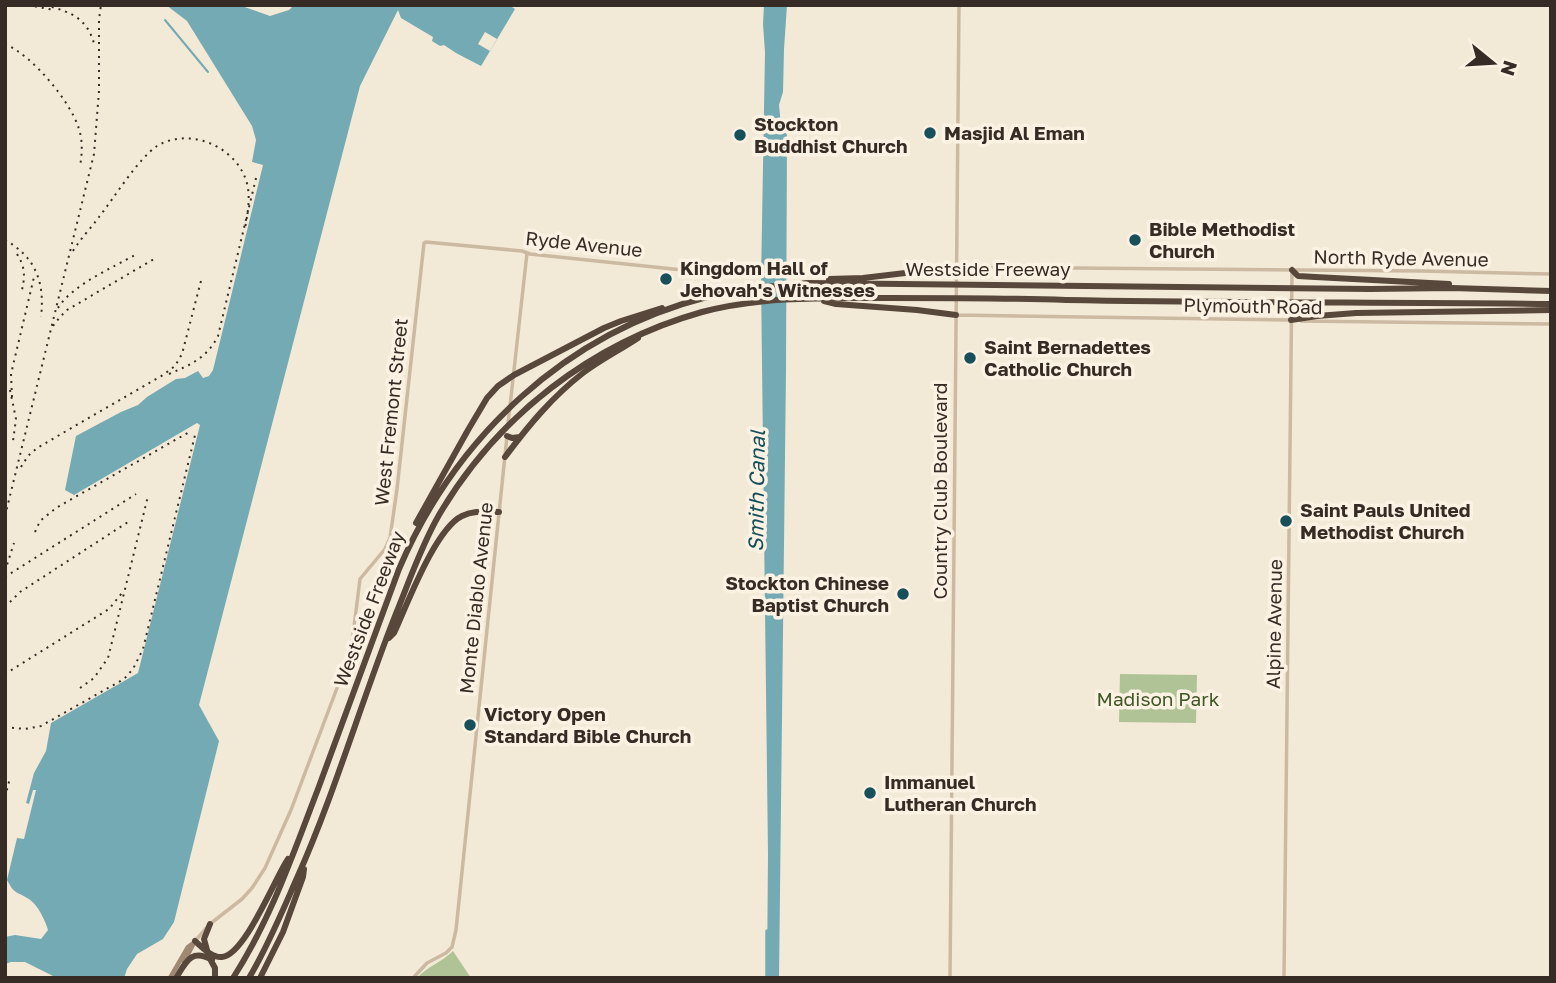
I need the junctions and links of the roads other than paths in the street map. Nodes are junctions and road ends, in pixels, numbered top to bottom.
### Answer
1 (958, 5) edge
2 (423, 246) joint
3 (527, 253) junction
4 (744, 267) dead end
5 (956, 267) junction
6 (1292, 270) junction
7 (1551, 274) edge
8 (807, 283) junction
9 (1453, 286) junction
10 (1551, 291) edge
11 (812, 298) junction
12 (691, 302) junction
13 (1551, 304) edge
14 (1474, 307) junction
15 (1551, 310) edge
16 (956, 315) junction
17 (1292, 320) junction
18 (1551, 324) edge
19 (655, 328) junction
20 (515, 361) junction
21 (528, 367) junction
22 (514, 375) junction
23 (503, 435) junction
24 (520, 437) junction
25 (505, 457) junction
26 (499, 512) junction
27 (413, 536) junction
28 (385, 642) junction
29 (288, 862) junction
30 (305, 864) junction
31 (210, 924) junction
32 (194, 943) junction
33 (208, 951) junction
34 (212, 960) junction
35 (170, 978) edge
36 (176, 978) edge
37 (215, 978) edge
38 (233, 978) edge
39 (249, 978) edge
40 (260, 978) edge
41 (413, 978) edge
42 (950, 978) edge
43 (1284, 978) edge

1 - 5 street, Country Club Boulevard
2 - 3 street, Ryde Avenue
2 - 31 street, West Fremont Street
3 - 4 street, Ryde Avenue
3 - 20 street, Monte Diablo Avenue
5 - 6 street, North Ryde Avenue
5 - 8 highway
5 - 16 street, Country Club Boulevard
6 - 7 street, North Ryde Avenue
6 - 9 highway
6 - 17 street, Alpine Avenue
8 - 9 highway, Westside Freeway
8 - 12 highway, Westside Freeway
9 - 10 highway
11 - 14 highway, Westside Freeway
11 - 16 highway
11 - 19 highway, Westside Freeway
12 - 21 highway
12 - 27 highway, Westside Freeway
13 - 14 highway, Westside Freeway
14 - 15 highway
14 - 17 highway
16 - 17 street, Plymouth Road
16 - 42 street, Country Club Boulevard
17 - 18 street, Plymouth Road
17 - 43 street, Alpine Avenue
19 - 23 highway, Westside Freeway
19 - 24 highway
20 - 21 street
20 - 22 street, Monte Diablo Avenue
21 - 22 highway
22 - 23 street, Monte Diablo Avenue
22 - 27 highway
23 - 24 highway
23 - 25 street, Monte Diablo Avenue
23 - 28 highway, Westside Freeway
24 - 25 highway
25 - 26 street, Monte Diablo Avenue
26 - 28 highway
26 - 41 street, Monte Diablo Avenue
27 - 29 highway, Westside Freeway
28 - 30 highway, Westside Freeway
29 - 33 highway
29 - 38 highway, Westside Freeway
30 - 39 highway, Westside Freeway
30 - 40 highway
31 - 32 street, West Fremont Street
31 - 33 highway
32 - 33 highway
32 - 34 highway
32 - 35 main road, West Fremont Street
32 - 36 main road, West Fremont Street
34 - 36 highway
34 - 37 highway

